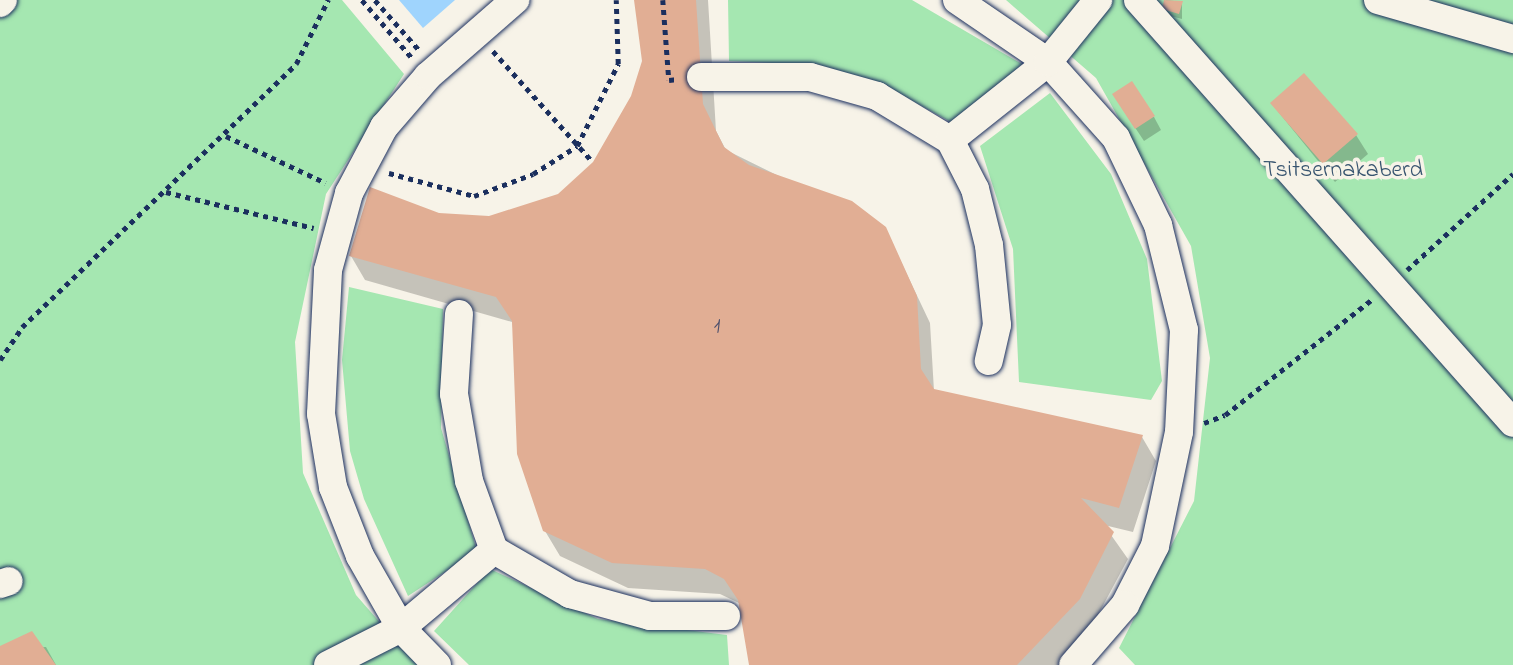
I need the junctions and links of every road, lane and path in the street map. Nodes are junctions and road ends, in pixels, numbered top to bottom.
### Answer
1 (328, 0) edge
2 (362, 0) edge
3 (375, 0) edge
4 (515, 0) edge
5 (616, 0) edge
6 (663, 0) edge
7 (957, 0) edge
8 (1098, 0) edge
9 (1138, 0) edge
10 (1378, 0) edge
11 (476, 32) junction
12 (1513, 39) edge
13 (1048, 62) junction
14 (425, 65) junction
15 (701, 77) dead end
16 (668, 80) dead end
17 (226, 136) junction
18 (950, 140) junction
19 (577, 146) junction
20 (593, 162) dead end
21 (365, 165) junction
22 (1513, 174) edge
23 (166, 192) junction
24 (349, 193) junction
25 (335, 234) junction
26 (1390, 286) junction
27 (459, 314) dead end
28 (0, 360) edge
29 (989, 361) dead end
30 (1225, 415) dead end
31 (1513, 423) edge
32 (494, 550) junction
33 (726, 616) dead end
34 (401, 628) junction
35 (328, 665) edge
36 (437, 665) edge
37 (1073, 665) edge

1 - 17 path
2 - 14 path
3 - 14 path
4 - 11 street
5 - 19 path
6 - 16 path
7 - 13 street
8 - 13 street
9 - 26 street
10 - 12 street
11 - 14 street
11 - 19 path
13 - 18 street
13 - 37 street
14 - 21 street
15 - 18 street
17 - 23 path
17 - 24 path
18 - 29 street
19 - 20 path
19 - 21 path
21 - 24 street
22 - 26 path
23 - 25 path
23 - 28 path
24 - 25 street
25 - 34 street
26 - 30 path
26 - 31 street
27 - 32 street
32 - 33 street
32 - 34 street
34 - 35 street
34 - 36 street

